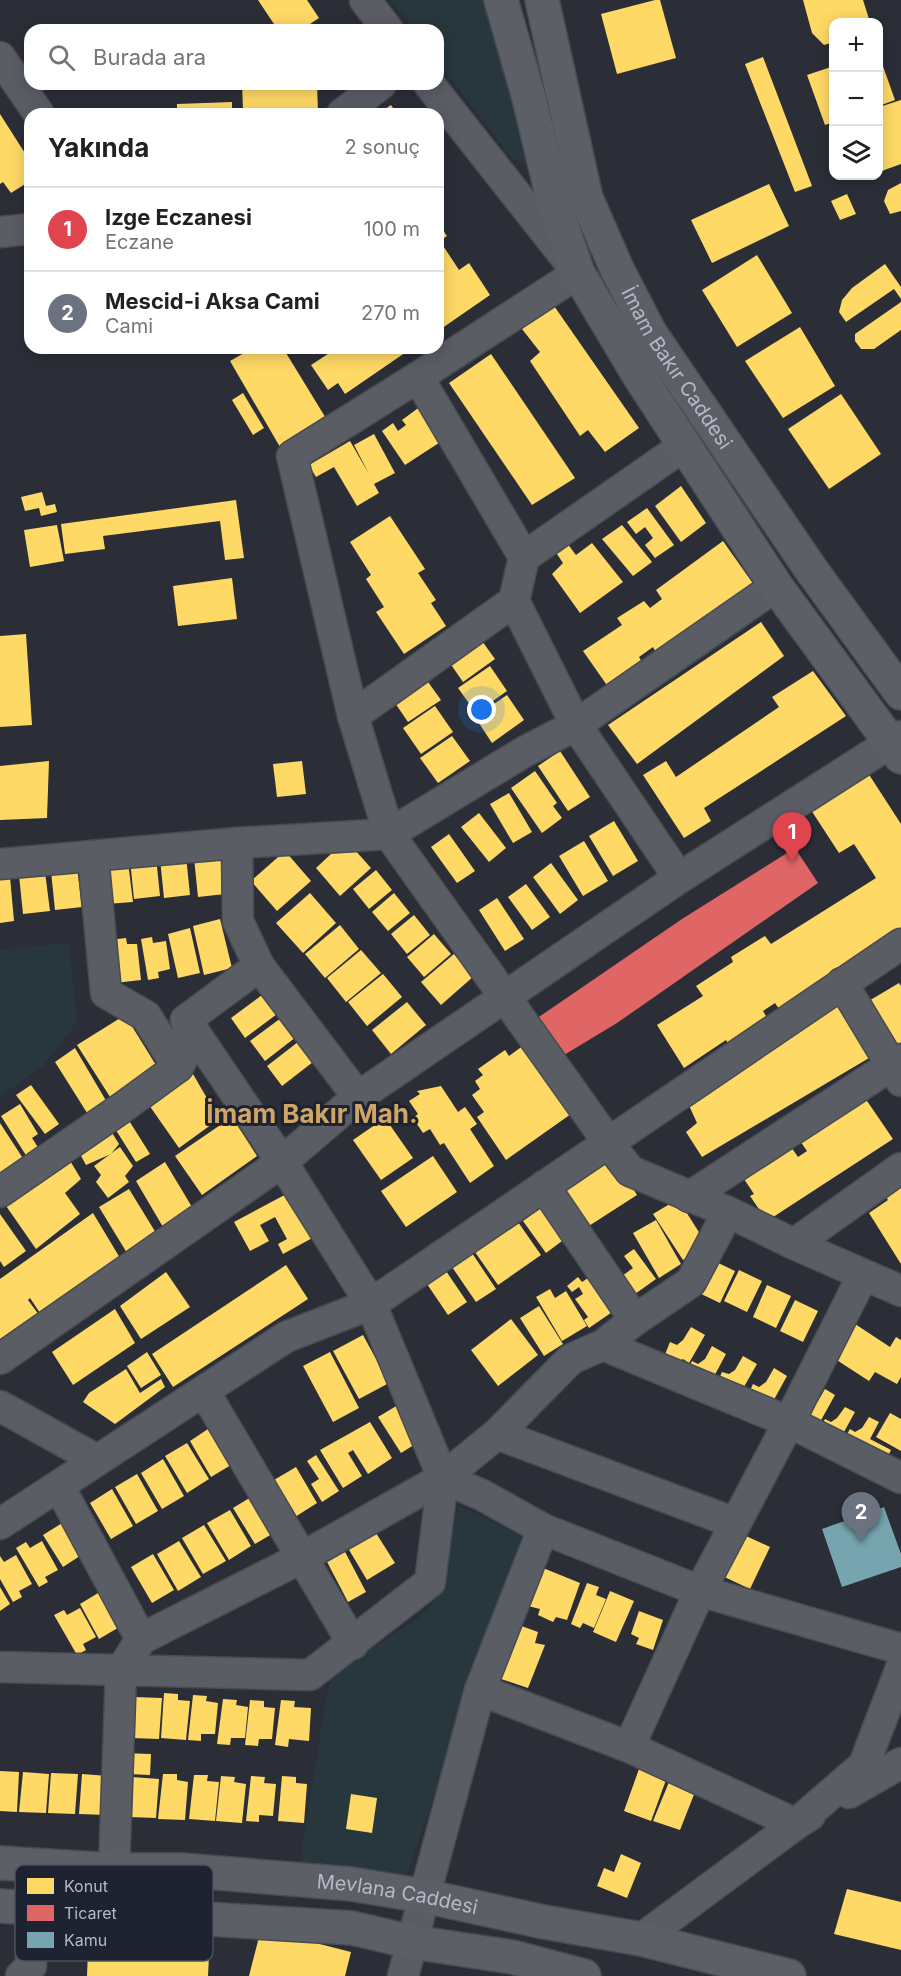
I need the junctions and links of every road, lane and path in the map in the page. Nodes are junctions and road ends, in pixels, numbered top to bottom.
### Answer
1 (365, 0) edge
2 (501, 0) edge
3 (542, 0) edge
4 (383, 24) edge
5 (0, 57) edge
6 (373, 90) edge
7 (434, 90) edge
8 (35, 108) edge
9 (350, 108) edge
10 (24, 230) edge
11 (0, 232) edge
12 (578, 273) junction
13 (418, 377) junction
14 (685, 445) junction
15 (524, 556) junction
16 (776, 586) junction
17 (514, 601) junction
18 (901, 693) edge
19 (353, 716) junction
20 (576, 725) junction
21 (898, 745) edge
22 (389, 834) junction
23 (237, 843) junction
24 (93, 856) junction
25 (0, 864) edge
26 (679, 878) junction
27 (901, 944) edge
28 (259, 966) junction
29 (842, 983) junction
30 (505, 998) junction
31 (186, 1020) junction
32 (178, 1067) junction
33 (898, 1069) edge
34 (358, 1097) junction
35 (608, 1142) junction
36 (282, 1162) junction
37 (901, 1168) edge
38 (544, 1186) junction
39 (0, 1192) edge
40 (689, 1197) junction
41 (728, 1212) junction
42 (794, 1244) junction
43 (863, 1275) junction
44 (901, 1291) edge
45 (371, 1304) junction
46 (635, 1320) junction
47 (603, 1345) junction
48 (0, 1359) edge
49 (204, 1391) junction
50 (0, 1406) edge
51 (789, 1422) junction
52 (497, 1434) junction
53 (98, 1461) junction
54 (443, 1478) junction
55 (901, 1478) edge
56 (59, 1486) junction
57 (735, 1523) junction
58 (0, 1524) edge
59 (543, 1529) junction
60 (301, 1558) junction
61 (700, 1591) junction
62 (141, 1639) junction
63 (353, 1644) junction
64 (901, 1649) edge
65 (0, 1667) edge
66 (901, 1668) edge
67 (120, 1671) junction
68 (480, 1690) junction
69 (629, 1747) junction
70 (901, 1763) edge
71 (796, 1824) junction
72 (0, 1863) edge
73 (33, 1865) edge
74 (114, 1865) edge
75 (213, 1873) edge
76 (424, 1896) junction
77 (213, 1919) edge
78 (641, 1940) junction
79 (412, 1942) junction
80 (402, 1976) edge
81 (584, 1976) edge
82 (789, 1976) edge

1 - 4 street
2 - 12 main road
3 - 18 main road, İmam Bakır Caddesi
5 - 8 street
6 - 9 street
7 - 12 street
10 - 11 street
12 - 13 street
12 - 14 main road
13 - 15 street
13 - 19 street
14 - 15 street
14 - 16 main road
15 - 17 street
16 - 20 street
16 - 21 main road
17 - 19 street
17 - 20 street
19 - 22 street
20 - 22 street
20 - 26 street
21 - 26 street
22 - 23 street
22 - 30 street
23 - 24 street
23 - 28 street
24 - 25 street
24 - 32 street
26 - 30 street
27 - 29 street
28 - 31 street
28 - 34 street
29 - 33 street
29 - 35 street
30 - 34 street
30 - 35 street
31 - 32 street
31 - 36 street
32 - 39 street
33 - 40 street
34 - 36 street
35 - 38 street
35 - 40 street
36 - 45 street
36 - 48 street
37 - 42 street
38 - 45 street
38 - 46 street
40 - 41 street
41 - 42 street
41 - 46 street
42 - 43 street
43 - 44 street
43 - 51 street
45 - 49 street
45 - 54 street
46 - 47 street
47 - 51 street
47 - 52 street
49 - 53 street
49 - 60 street
50 - 53 street
51 - 55 street
51 - 57 street
52 - 54 street
52 - 57 street
53 - 56 street
54 - 59 street
54 - 60 street
54 - 63 street
56 - 58 street
56 - 62 street
57 - 61 street
59 - 61 street
59 - 68 street
60 - 62 street
60 - 63 street
61 - 64 street
61 - 69 street
62 - 67 street
63 - 67 street
65 - 67 street
66 - 71 street
67 - 74 street
68 - 69 street
68 - 76 street
69 - 71 street
70 - 71 street
71 - 78 street
72 - 73 main road, Mevlana Caddesi
75 - 76 main road, Mevlana Caddesi
76 - 78 main road, Mevlana Caddesi
76 - 79 street
77 - 79 main road, Mevlana Caddesi
78 - 82 main road, Mevlana Caddesi
79 - 80 street
79 - 81 main road, Mevlana Caddesi

